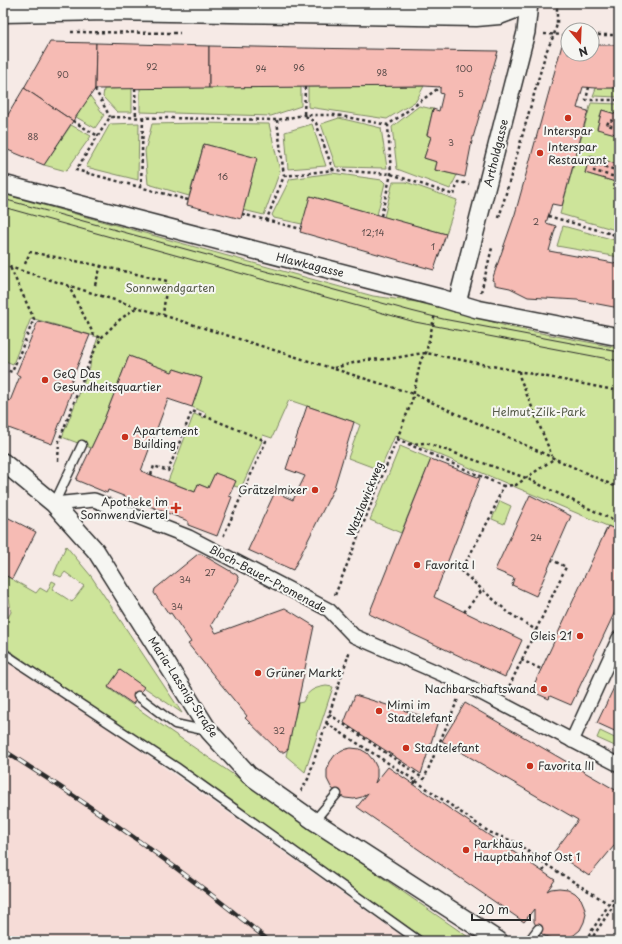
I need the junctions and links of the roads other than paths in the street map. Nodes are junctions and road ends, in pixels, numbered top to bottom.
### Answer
1 (524, 3) edge
2 (529, 3) edge
3 (3, 11) edge
4 (3, 184) edge
5 (457, 303) junction
6 (619, 337) edge
7 (82, 445) dead end
8 (3, 462) edge
9 (54, 504) junction
10 (619, 638) edge
11 (3, 653) edge
12 (138, 696) dead end
13 (209, 731) junction
14 (572, 741) junction
15 (619, 765) edge
16 (337, 794) dead end
17 (314, 821) junction
18 (538, 929) dead end
19 (419, 941) edge
20 (499, 941) edge
21 (529, 941) edge

1 - 3 main road
2 - 5 street, Artholdgasse
4 - 5 street, Hlawkagasse
5 - 6 street, Hlawkagasse
7 - 9 lane
8 - 9 street, Maria-Lassnig-Straße
9 - 13 street, Maria-Lassnig-Straße
9 - 14 street, Bloch-Bauer-Promenade
10 - 14 street
11 - 19 lane
12 - 13 lane
13 - 17 street, Maria-Lassnig-Straße
14 - 15 street, Bloch-Bauer-Promenade
16 - 17 lane
17 - 20 street, Maria-Lassnig-Straße
18 - 21 lane

